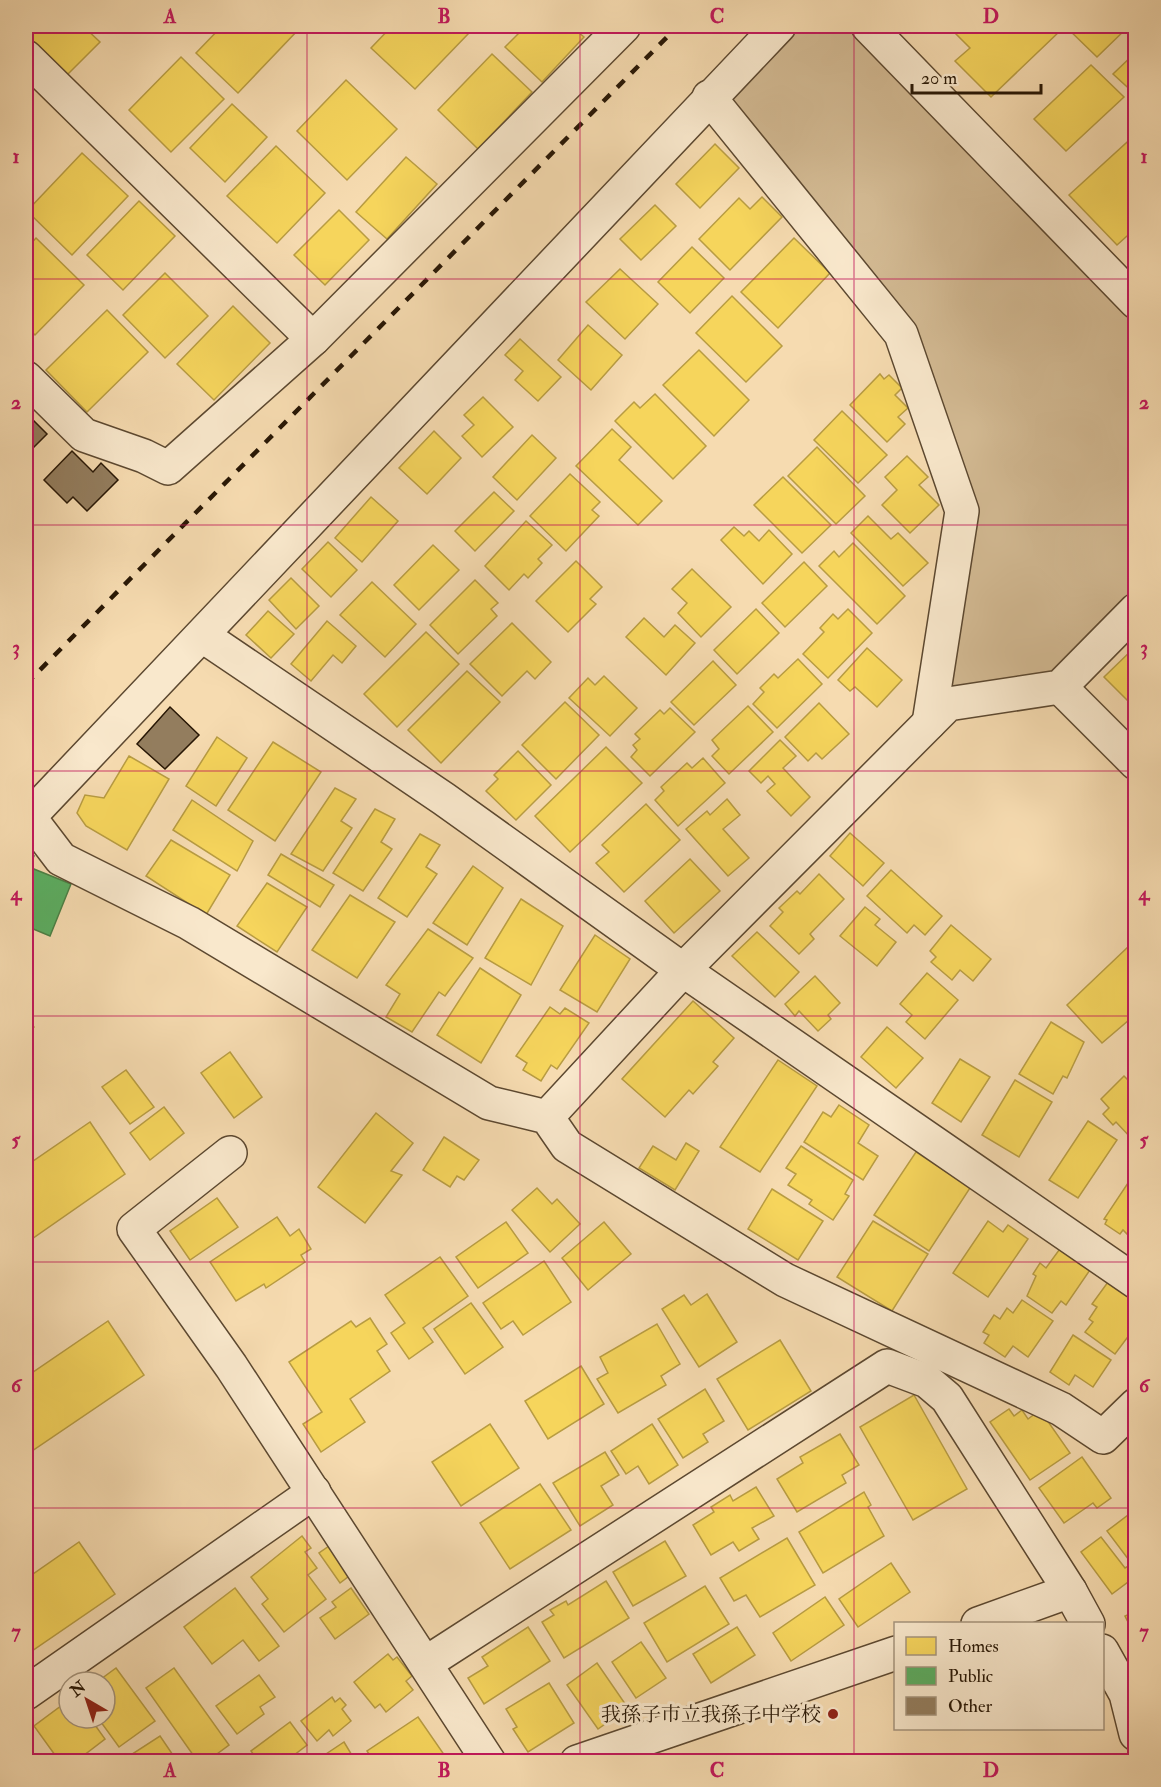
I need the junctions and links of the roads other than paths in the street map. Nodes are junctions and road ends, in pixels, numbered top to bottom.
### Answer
1 (624, 26) edge
2 (779, 26) edge
3 (868, 26) edge
4 (26, 57) edge
5 (709, 97) junction
6 (1136, 302) edge
7 (313, 339) junction
8 (26, 378) edge
9 (1136, 610) edge
10 (203, 636) junction
11 (1060, 687) junction
12 (929, 723) junction
13 (1136, 763) edge
14 (683, 970) junction
15 (547, 1117) junction
16 (230, 1153) dead end
17 (1136, 1282) edge
18 (1136, 1405) edge
19 (314, 1492) junction
20 (1070, 1591) junction
21 (981, 1622) edge
22 (1087, 1622) edge
23 (894, 1654) edge
24 (1104, 1655) edge
25 (426, 1663) junction
26 (26, 1693) edge
27 (1136, 1734) edge
28 (489, 1761) edge
29 (578, 1761) edge

1 - 7 street
2 - 5 street
3 - 6 street
4 - 7 street
5 - 10 street
5 - 12 street
7 - 8 street
9 - 11 street
10 - 14 street
10 - 15 street
11 - 12 street
11 - 13 street
12 - 14 street
14 - 15 street
14 - 17 street
15 - 18 street
16 - 19 street
19 - 25 street
19 - 26 street
20 - 21 street
20 - 22 street
20 - 25 street
23 - 29 street
24 - 27 street
25 - 28 street

